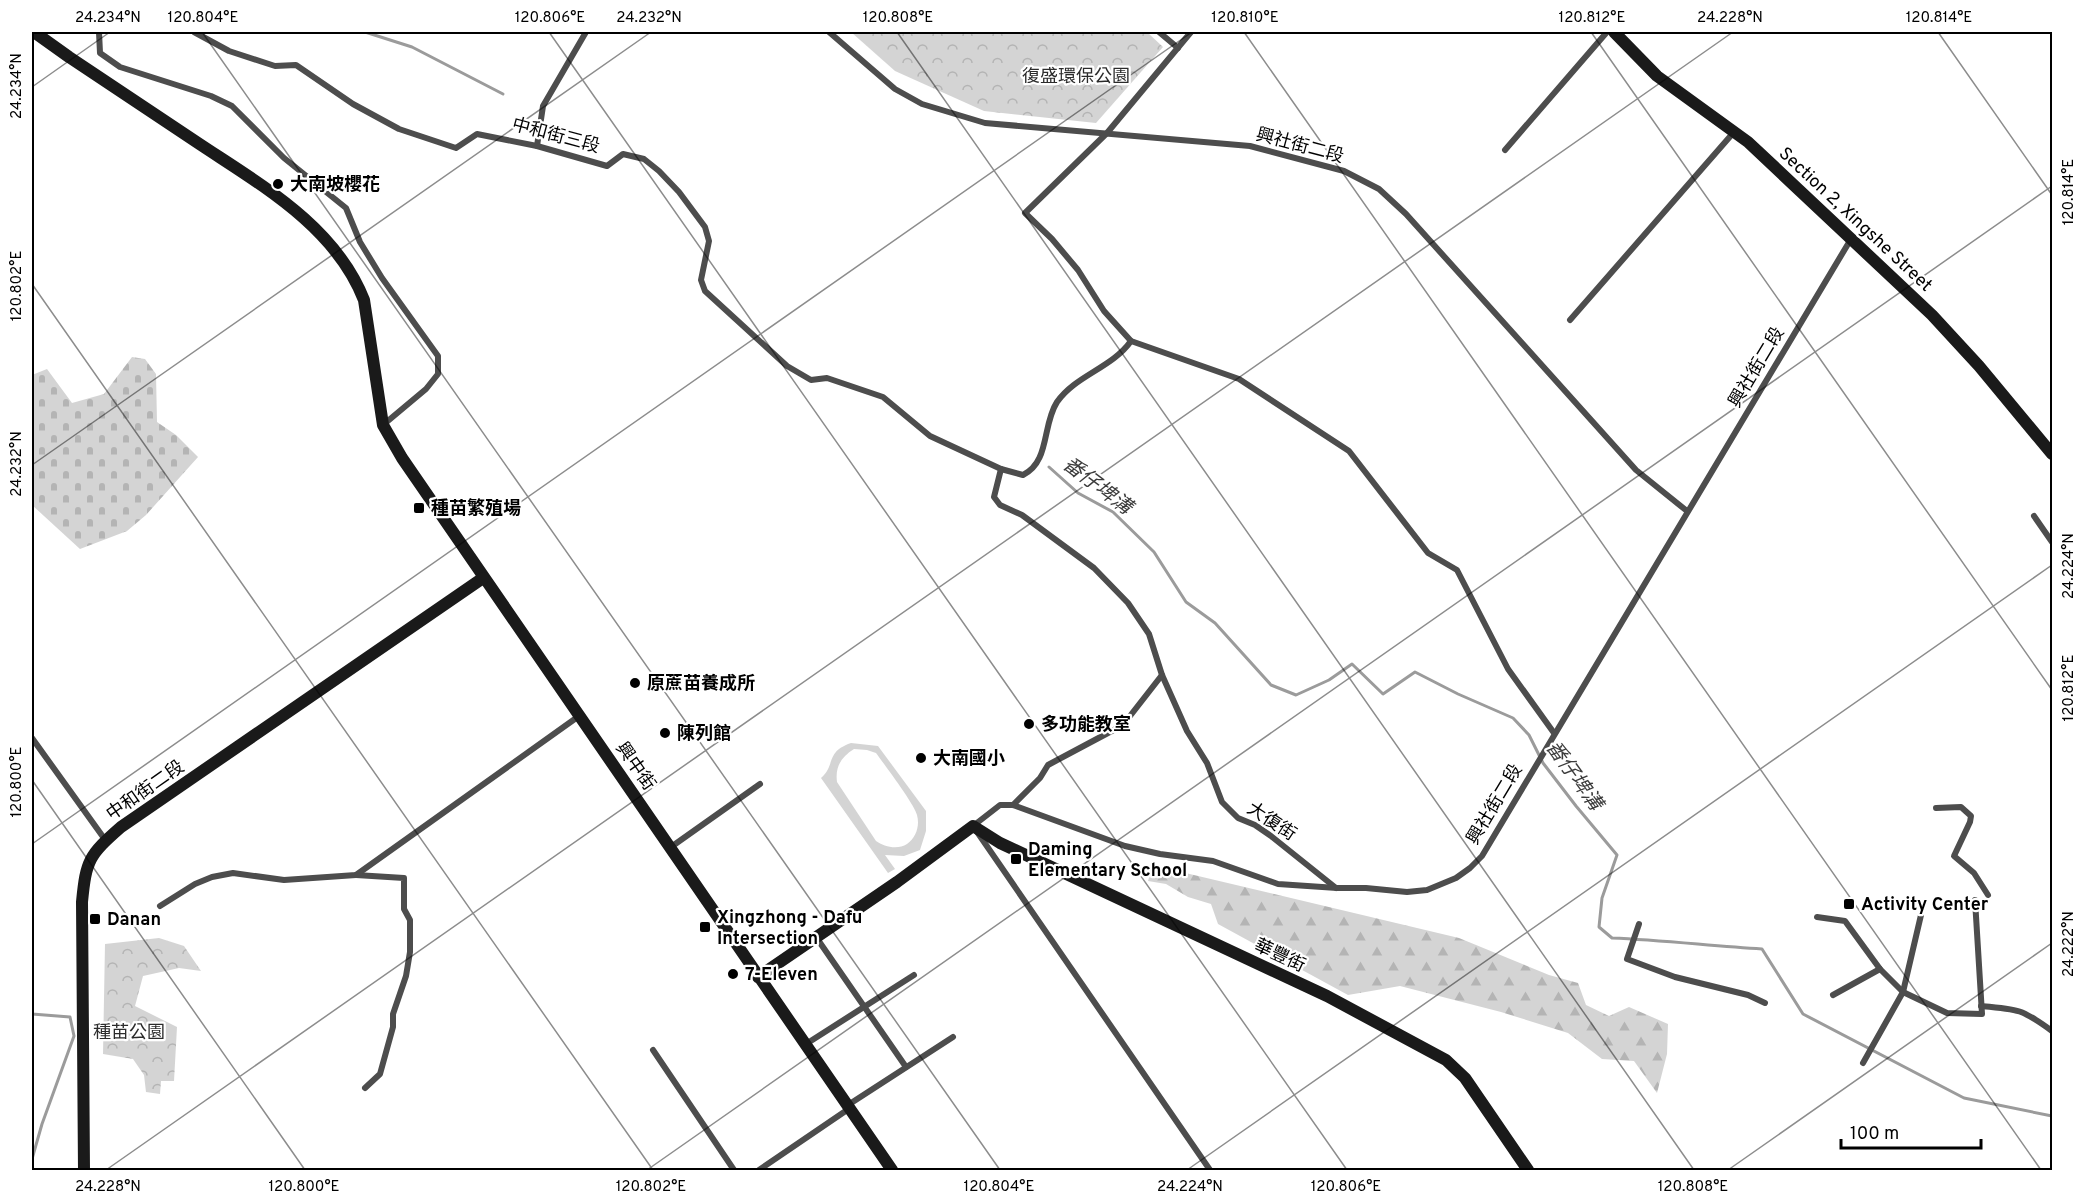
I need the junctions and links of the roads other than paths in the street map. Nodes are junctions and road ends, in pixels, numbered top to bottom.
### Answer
1 (34, 32) edge
2 (99, 32) edge
3 (194, 32) edge
4 (586, 32) edge
5 (829, 32) edge
6 (1159, 32) edge
7 (1191, 32) edge
8 (1608, 32) edge
9 (1614, 32) edge
10 (1178, 48) junction
11 (1734, 132) junction
12 (1107, 133) junction
13 (537, 147) junction
14 (1505, 150) dead end
15 (1851, 238) junction
16 (1570, 320) dead end
17 (1131, 340) junction
18 (383, 425) junction
19 (2052, 454) edge
20 (1001, 469) junction
21 (1687, 510) junction
22 (2034, 516) dead end
23 (2052, 542) edge
24 (483, 578) junction
25 (1162, 675) junction
26 (579, 716) junction
27 (1554, 733) junction
28 (32, 738) edge
29 (760, 784) dead end
30 (1013, 805) junction
31 (1936, 808) dead end
32 (973, 826) junction
33 (106, 841) junction
34 (671, 847) junction
35 (356, 875) junction
36 (1337, 888) junction
37 (1988, 895) dead end
38 (1975, 900) dead end
39 (160, 906) dead end
40 (1921, 915) dead end
41 (1817, 917) dead end
42 (1639, 924) dead end
43 (816, 938) junction
44 (1880, 969) junction
45 (914, 975) dead end
46 (758, 977) junction
47 (1903, 992) junction
48 (1833, 995) dead end
49 (1766, 1003) dead end
50 (1981, 1006) junction
51 (864, 1007) junction
52 (2052, 1031) edge
53 (953, 1037) dead end
54 (806, 1045) junction
55 (653, 1050) dead end
56 (1863, 1063) dead end
57 (906, 1067) junction
58 (365, 1088) dead end
59 (849, 1107) junction
60 (84, 1170) edge
61 (734, 1170) edge
62 (759, 1170) edge
63 (892, 1170) edge
64 (1210, 1170) edge
65 (1528, 1170) edge

1 - 18 street
2 - 18 street
3 - 13 street, 中和街三段
4 - 13 street
5 - 12 street, 興社街二段
6 - 10 street
7 - 10 street
8 - 14 street
9 - 11 street, Section 2, Xingshe Street
10 - 12 street
11 - 15 street, Section 2, Xingshe Street
11 - 16 street
12 - 17 street
12 - 21 street, 興社街二段
13 - 20 street, 中和街三段
15 - 19 street, Section 2, Xingshe Street
15 - 21 street, 興社街二段
17 - 20 street
17 - 27 street
18 - 24 street
20 - 25 street, 大復街
21 - 27 street, 興社街二段
22 - 23 street
24 - 26 street, 興中街
24 - 33 street, 中和街二段
25 - 30 street
25 - 36 street, 大復街
26 - 34 street, 興中街
26 - 35 street
27 - 36 street, 興社街二段
28 - 33 street
29 - 34 street
30 - 32 street
30 - 36 street
31 - 37 street
32 - 43 street
32 - 64 street
32 - 65 street, 華豐街
33 - 60 street, 中和街二段
34 - 46 street, 興中街
35 - 39 street
35 - 58 street
38 - 50 street
40 - 47 street
41 - 44 street
42 - 49 street
43 - 46 street
43 - 51 street
44 - 47 street
44 - 48 street
45 - 51 street
46 - 54 street, 興中街
47 - 50 street
47 - 56 street
50 - 52 street
51 - 54 street
51 - 57 street
53 - 57 street
54 - 59 street, 興中街
55 - 61 street
57 - 59 street
59 - 62 street
59 - 63 street, 興中街

